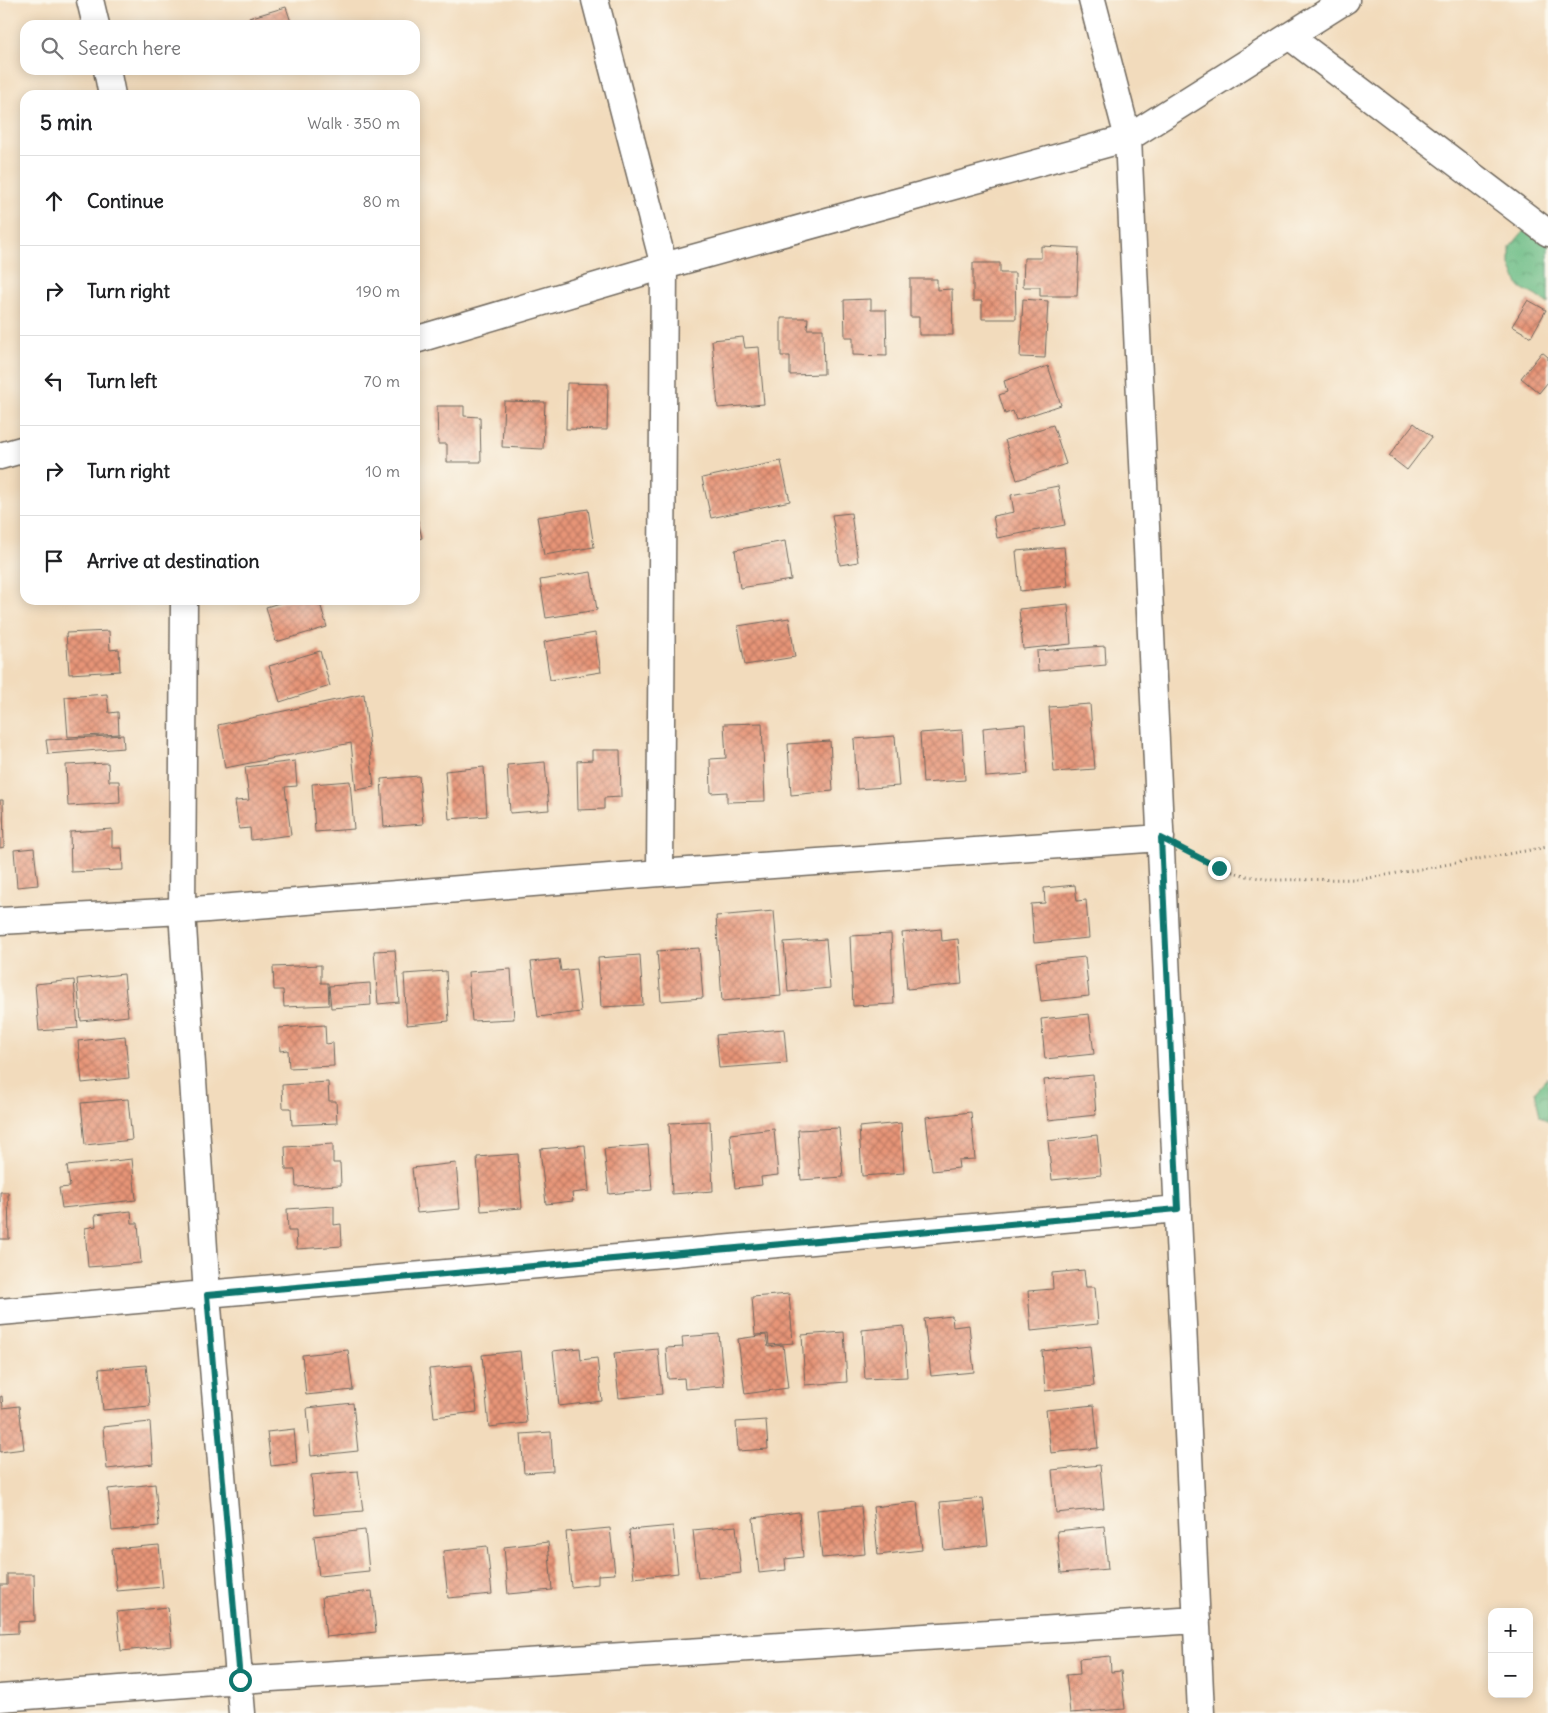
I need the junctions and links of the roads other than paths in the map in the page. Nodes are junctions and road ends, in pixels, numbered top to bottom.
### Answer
1 (90, 0) edge
2 (595, 0) edge
3 (1092, 0) edge
4 (1346, 0) edge
5 (95, 20) edge
6 (1289, 36) junction
7 (107, 75) edge
8 (111, 90) edge
9 (1128, 138) junction
10 (1548, 233) edge
11 (664, 266) junction
12 (420, 339) edge
13 (20, 450) edge
14 (0, 456) edge
15 (184, 605) edge
16 (1161, 838) junction
17 (660, 872) junction
18 (182, 911) junction
19 (0, 921) edge
20 (1178, 1209) junction
21 (207, 1295) junction
22 (0, 1312) edge
23 (1197, 1620) junction
24 (240, 1680) junction
25 (0, 1698) edge
26 (242, 1713) edge
27 (1201, 1713) edge

1 - 5 street
2 - 11 street
3 - 9 street
4 - 6 street
6 - 9 street
6 - 10 street
7 - 8 street
9 - 11 street
9 - 16 street
11 - 12 street
11 - 17 street
13 - 14 street
15 - 18 street
16 - 17 street
16 - 20 street
17 - 18 street
18 - 19 street
18 - 21 street
20 - 21 street
20 - 23 street
21 - 22 street
21 - 24 street
23 - 24 street
23 - 27 street
24 - 25 street
24 - 26 street

